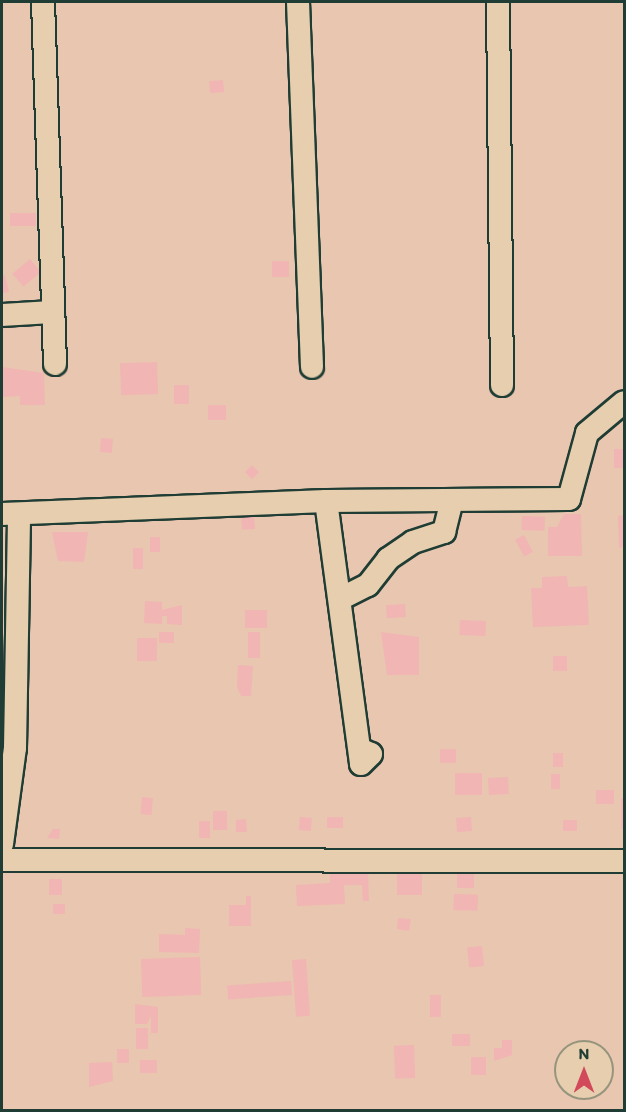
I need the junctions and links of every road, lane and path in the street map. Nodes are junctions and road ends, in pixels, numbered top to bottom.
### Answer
1 (43, 2) edge
2 (298, 2) edge
3 (498, 2) edge
4 (53, 312) junction
5 (2, 315) edge
6 (55, 364) dead end
7 (312, 367) dead end
8 (502, 385) dead end
9 (624, 402) edge
10 (452, 500) junction
11 (326, 501) junction
12 (10, 515) edge
13 (340, 599) junction
14 (362, 750) dead end
15 (2, 844) edge
16 (2, 860) edge
17 (624, 861) edge

1 - 4 street
2 - 7 street
3 - 8 street
4 - 5 street
4 - 6 street
9 - 10 street
10 - 11 street
10 - 13 street
11 - 12 street
11 - 13 street
12 - 15 street
13 - 14 street
16 - 17 street

